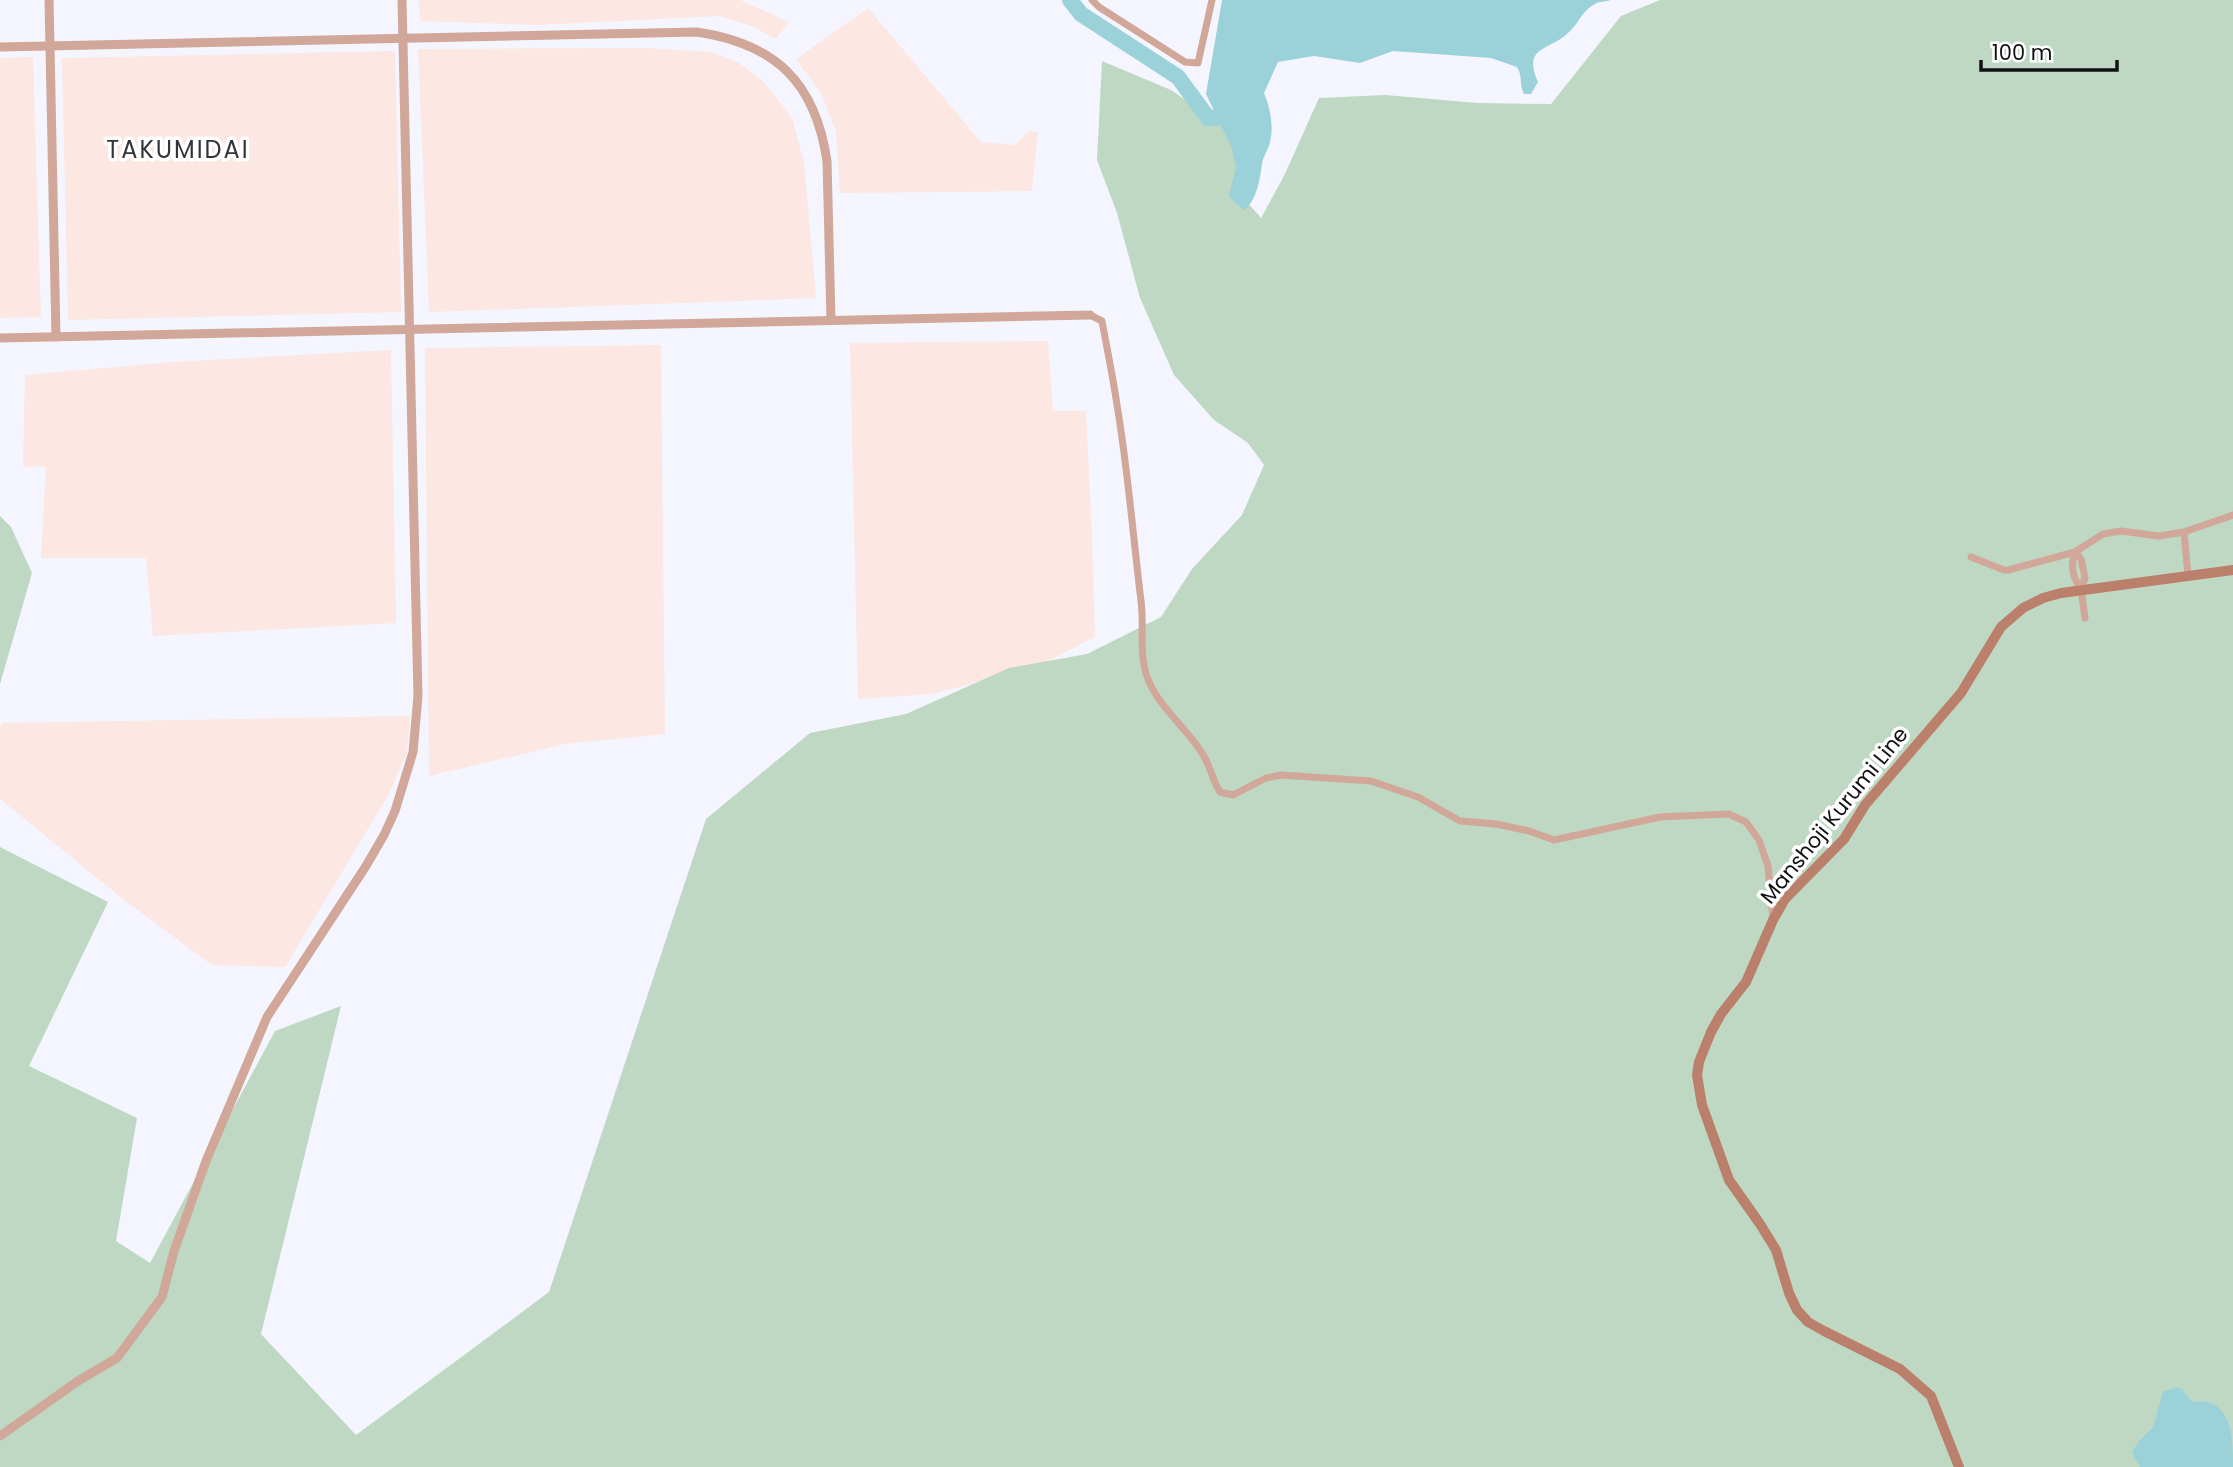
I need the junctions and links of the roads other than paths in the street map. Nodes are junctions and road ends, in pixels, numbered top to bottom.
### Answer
1 (49, 0) edge
2 (402, 0) edge
3 (1092, 0) edge
4 (1212, 0) edge
5 (403, 38) junction
6 (50, 46) junction
7 (0, 47) edge
8 (1090, 315) joint
9 (831, 320) junction
10 (410, 328) junction
11 (56, 337) junction
12 (0, 338) edge
13 (2233, 515) edge
14 (2184, 532) junction
15 (2075, 552) junction
16 (1971, 556) dead end
17 (2233, 569) edge
18 (2188, 576) junction
19 (2081, 589) junction
20 (2085, 618) dead end
21 (1773, 920) junction
22 (0, 1436) edge
23 (1959, 1467) edge

1 - 6 street
2 - 5 street
3 - 4 street
5 - 6 street
5 - 9 street
5 - 10 street
6 - 7 street
6 - 11 street
8 - 9 street
8 - 21 street
9 - 10 street
10 - 11 street
10 - 22 street
11 - 12 street
13 - 14 street
14 - 15 street
14 - 18 street
15 - 16 street
15 - 19 street
17 - 18 main road, Manshoji Kurumi Line
18 - 19 main road, Manshoji Kurumi Line
19 - 20 street
19 - 21 main road, Manshoji Kurumi Line
21 - 23 main road, Manshoji Kurumi Line

